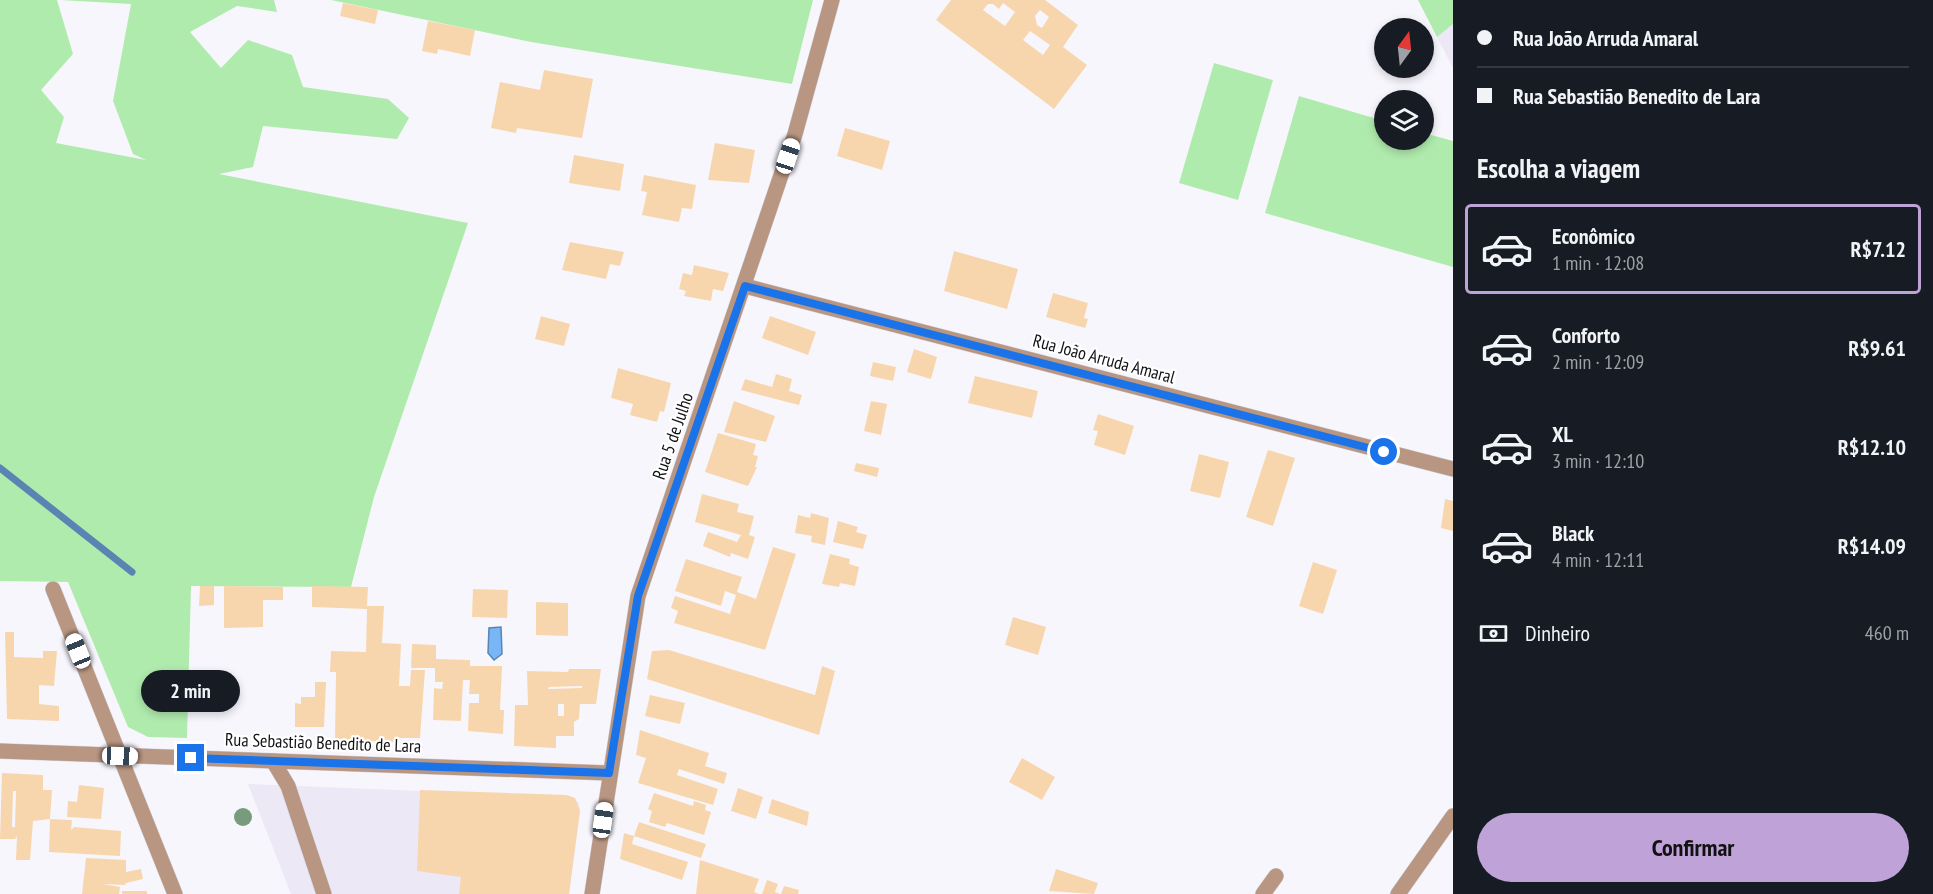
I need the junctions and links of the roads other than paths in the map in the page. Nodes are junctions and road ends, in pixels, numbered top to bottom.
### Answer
1 (832, 0) edge
2 (745, 286) junction
3 (1453, 469) edge
4 (53, 589) dead end
5 (0, 751) edge
6 (120, 756) junction
7 (273, 761) junction
8 (609, 773) junction
9 (1453, 816) edge
10 (1276, 876) dead end
11 (595, 893) edge
12 (175, 894) edge
13 (324, 894) edge
14 (1263, 894) edge
15 (1398, 894) edge

1 - 2 street, Rua 5 de Julho
2 - 3 street, Rua João Arruda Amaral
2 - 8 street, Rua 5 de Julho
4 - 6 street
5 - 6 street, Rua Sebastião Benedito de Lara
6 - 7 street, Rua Sebastião Benedito de Lara
6 - 12 street
7 - 8 street, Rua Sebastião Benedito de Lara
7 - 13 street
8 - 11 street, Rua 5 de Julho
9 - 15 street
10 - 14 street

